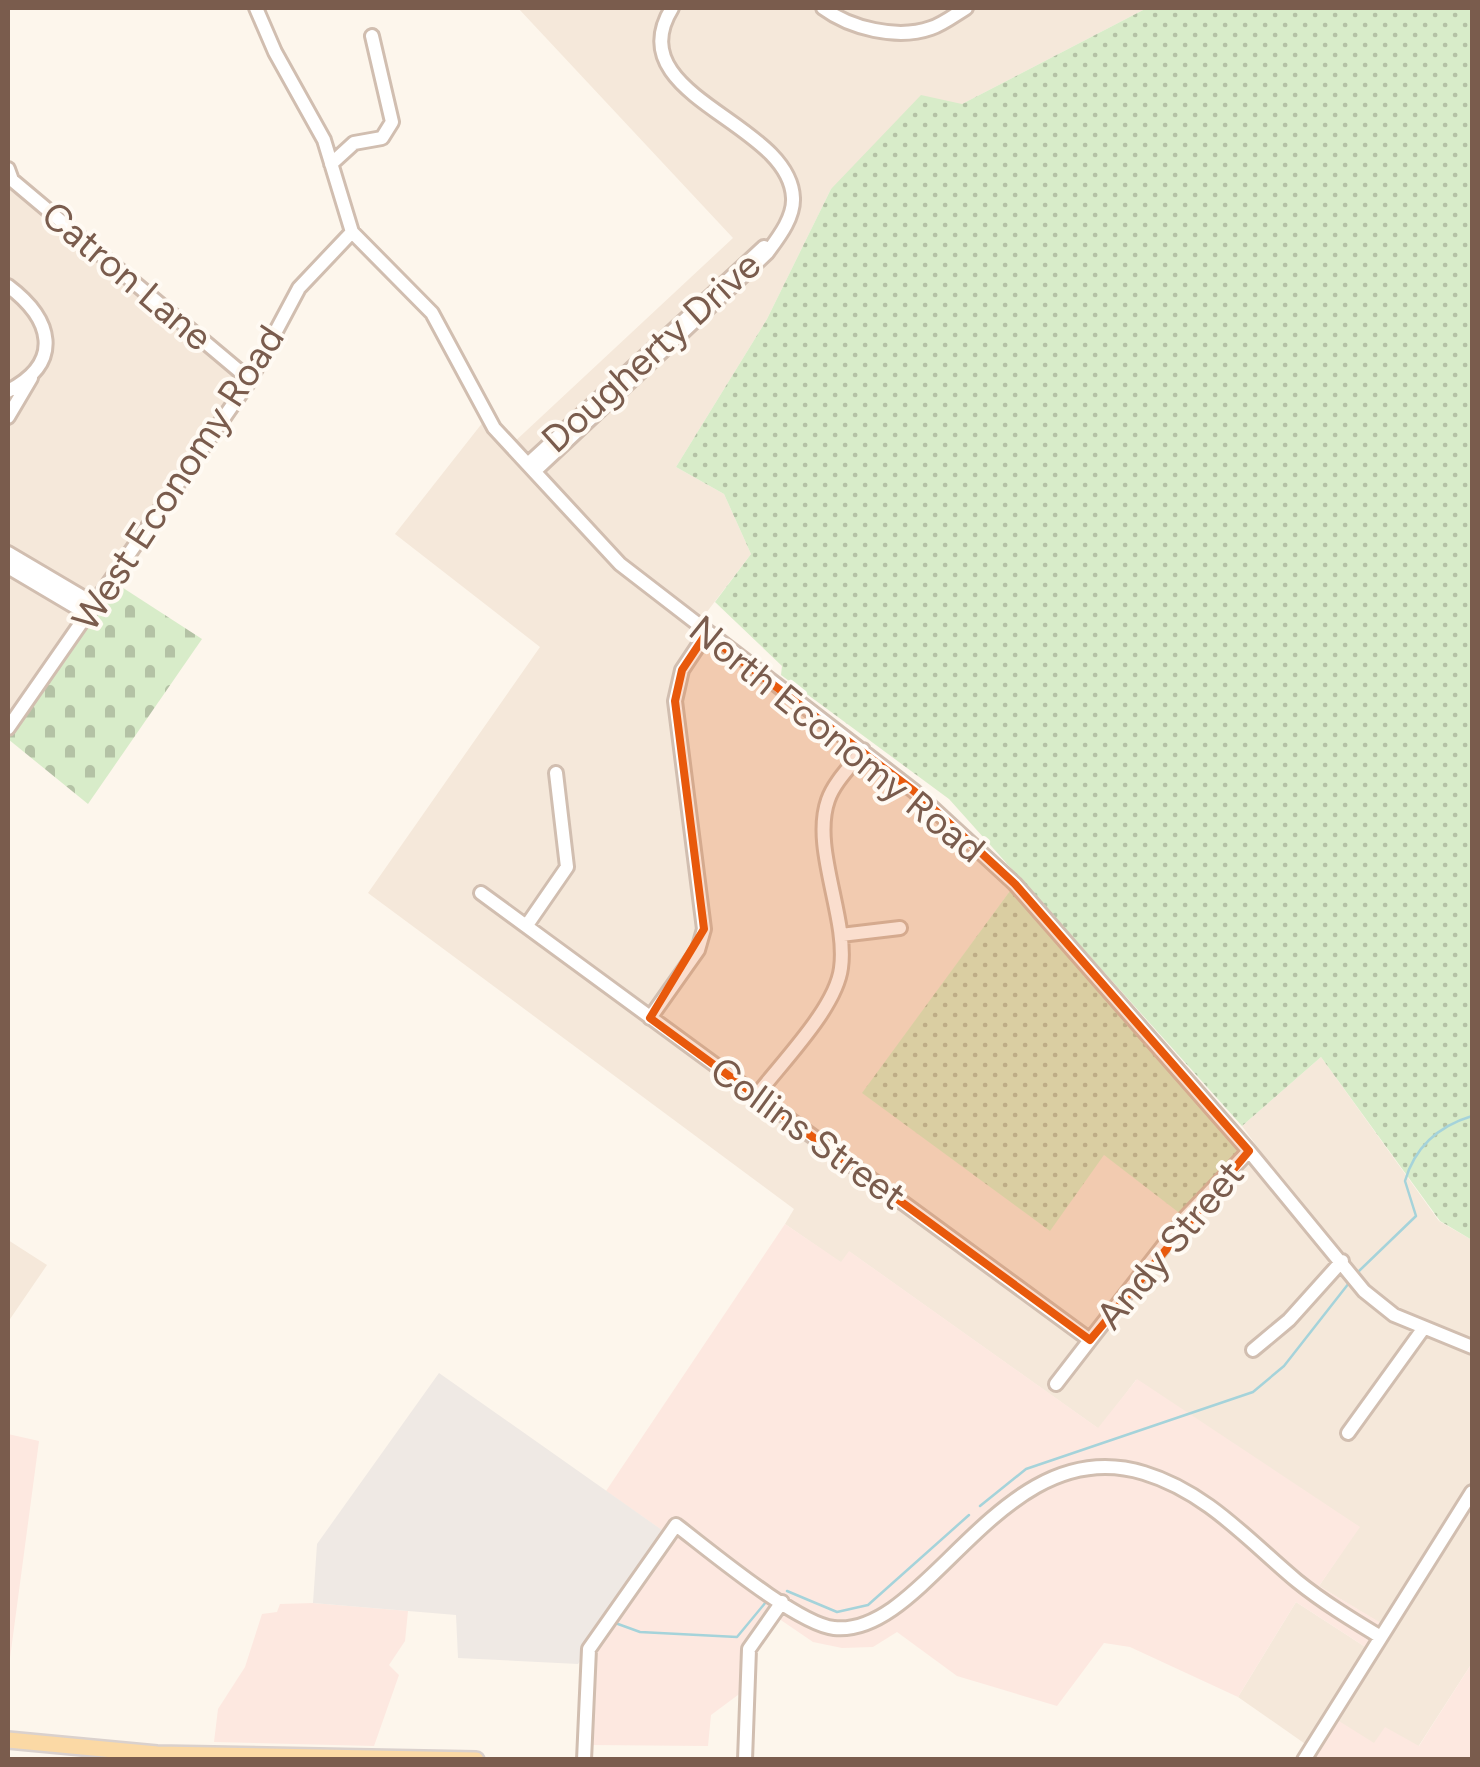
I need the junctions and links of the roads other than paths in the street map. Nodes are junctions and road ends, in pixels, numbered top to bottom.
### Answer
1 (256, 8) edge
2 (672, 8) edge
3 (823, 8) edge
4 (966, 8) edge
5 (372, 36) dead end
6 (330, 164) junction
7 (8, 168) edge
8 (352, 232) junction
9 (8, 286) edge
10 (32, 376) junction
11 (250, 380) junction
12 (8, 391) edge
13 (8, 416) edge
14 (531, 468) junction
15 (8, 553) edge
16 (8, 567) edge
17 (93, 610) junction
18 (706, 634) junction
19 (8, 728) edge
20 (863, 750) junction
21 (556, 774) dead end
22 (481, 893) dead end
23 (527, 925) junction
24 (900, 928) dead end
25 (841, 935) junction
26 (650, 1018) junction
27 (757, 1095) junction
28 (1249, 1151) junction
29 (1342, 1262) junction
30 (1423, 1329) junction
31 (1090, 1340) junction
32 (1472, 1347) edge
33 (1254, 1350) dead end
34 (1056, 1384) dead end
35 (1348, 1432) dead end
36 (1472, 1492) edge
37 (782, 1602) junction
38 (1379, 1636) junction
39 (8, 1740) edge
40 (70, 1754) edge
41 (476, 1760) edge
42 (584, 1760) edge
43 (745, 1760) edge
44 (1304, 1760) edge

1 - 6 street
2 - 14 street, Dougherty Drive
3 - 4 street
5 - 6 street
6 - 8 street
7 - 11 street, Catron Lane
8 - 11 street, West Economy Road
8 - 14 street, North Economy Road
9 - 10 street
10 - 12 street
10 - 13 street
11 - 17 street, West Economy Road
14 - 18 street, North Economy Road
15 - 17 street
16 - 17 street
17 - 19 street, West Economy Road
18 - 20 street, North Economy Road
18 - 26 street
20 - 25 street
20 - 28 street, North Economy Road
21 - 23 street
22 - 23 street, Collins Street
23 - 26 street, Collins Street
24 - 25 street
25 - 27 street
26 - 27 street, Collins Street
27 - 31 street, Collins Street
28 - 29 street, North Economy Road
28 - 31 street, Andy Street
29 - 30 street, North Economy Road
29 - 33 street
30 - 32 street, North Economy Road
30 - 35 street
31 - 34 street
36 - 38 street
37 - 38 street
37 - 42 street
37 - 43 street
38 - 44 street
39 - 40 main road
40 - 41 main road

